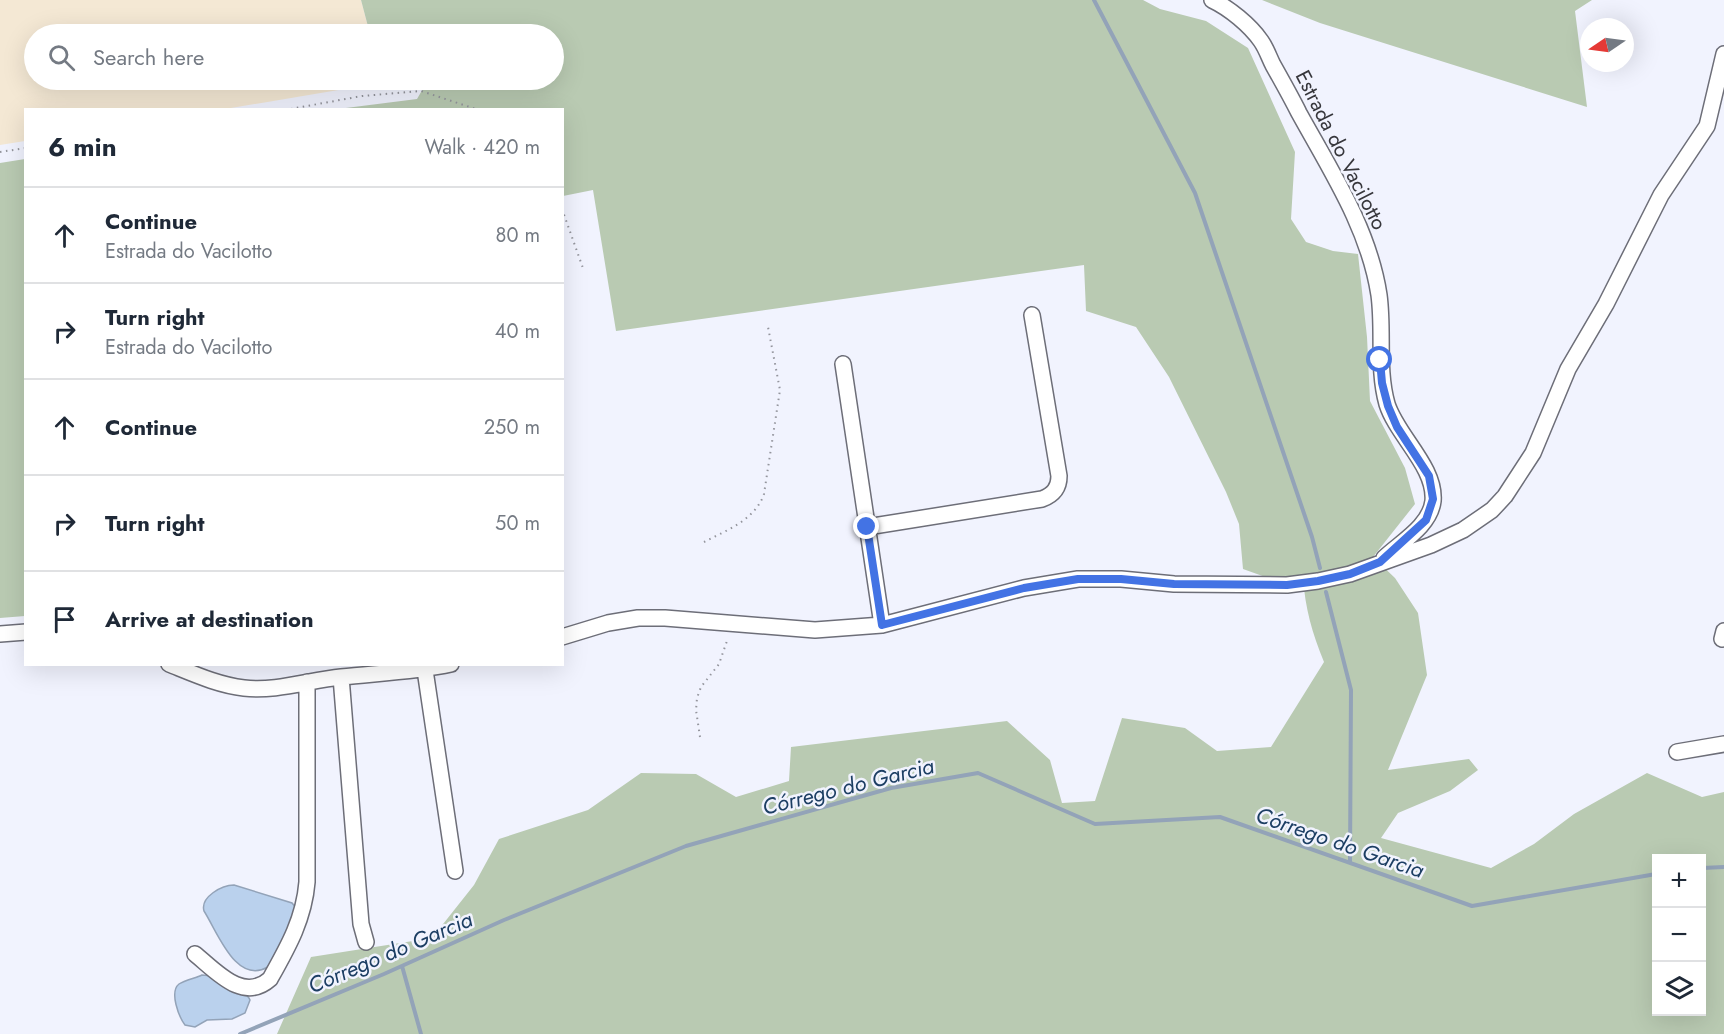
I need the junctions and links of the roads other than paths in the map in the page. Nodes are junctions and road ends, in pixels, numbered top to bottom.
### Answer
1 (1212, 0) edge
2 (1724, 54) edge
3 (1032, 315) dead end
4 (843, 364) dead end
5 (867, 527) junction
6 (1380, 562) junction
7 (882, 625) junction
8 (24, 632) edge
9 (0, 634) edge
10 (564, 636) edge
11 (175, 666) edge
12 (442, 666) edge
13 (425, 670) junction
14 (341, 677) junction
15 (307, 682) junction
16 (1724, 744) edge
17 (1677, 752) dead end
18 (455, 871) dead end
19 (366, 942) dead end
20 (195, 954) dead end

1 - 6 street, Estrada do Vacilotto
2 - 6 street
3 - 5 street
4 - 5 street
5 - 7 street
6 - 7 street
7 - 10 street
8 - 9 street
11 - 15 street
12 - 13 street
13 - 14 street
13 - 18 street
14 - 15 street
14 - 19 street
15 - 20 street
16 - 17 street

